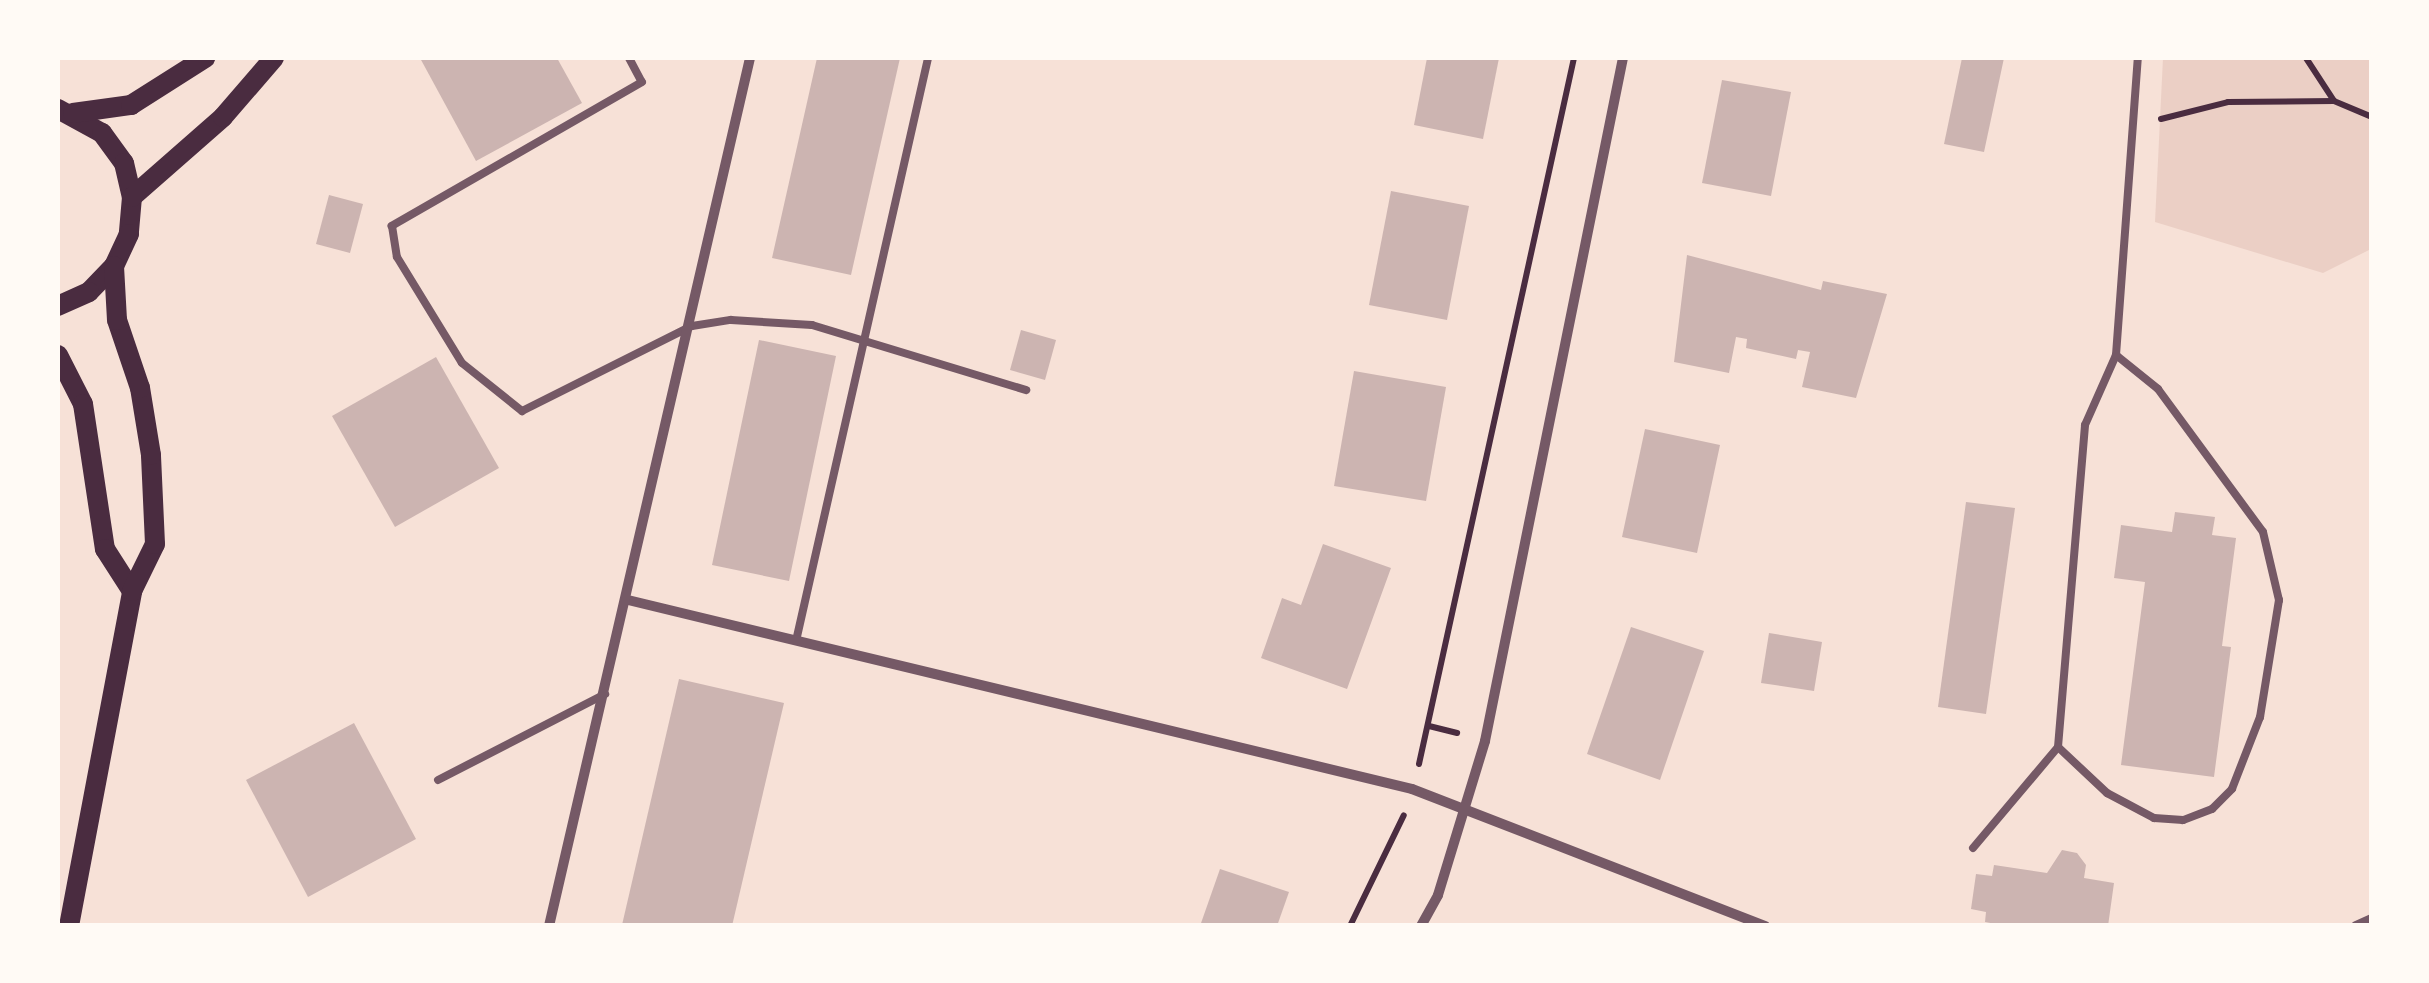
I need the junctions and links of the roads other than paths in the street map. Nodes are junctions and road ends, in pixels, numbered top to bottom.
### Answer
1 (205, 58) edge
2 (274, 58) edge
3 (629, 58) edge
4 (750, 58) edge
5 (928, 58) edge
6 (1624, 58) edge
7 (2138, 58) edge
8 (65, 111) edge
9 (132, 198) junction
10 (114, 266) junction
11 (58, 306) edge
12 (692, 326) junction
13 (864, 340) junction
14 (58, 355) edge
15 (2116, 355) junction
16 (1026, 390) dead end
17 (132, 592) junction
18 (628, 600) junction
19 (796, 641) junction
20 (605, 694) junction
21 (2058, 747) junction
22 (438, 780) dead end
23 (1467, 812) junction
24 (1973, 848) dead end
25 (2372, 919) edge
26 (69, 926) edge
27 (549, 926) edge
28 (1421, 926) edge
29 (1765, 926) edge
30 (2356, 926) edge

1 - 8 main road
2 - 9 main road
3 - 12 lane
4 - 12 street
5 - 13 lane
6 - 23 street
7 - 15 lane
8 - 9 main road
9 - 10 main road
10 - 11 main road
10 - 17 main road
12 - 13 lane
12 - 18 street
13 - 16 lane
13 - 19 lane
14 - 17 main road
15 - 21 lane
15 - 21 lane
17 - 26 main road
18 - 19 street
18 - 20 street
19 - 23 street
20 - 22 lane
20 - 27 street
21 - 24 lane
23 - 28 street
23 - 29 street
25 - 30 street

